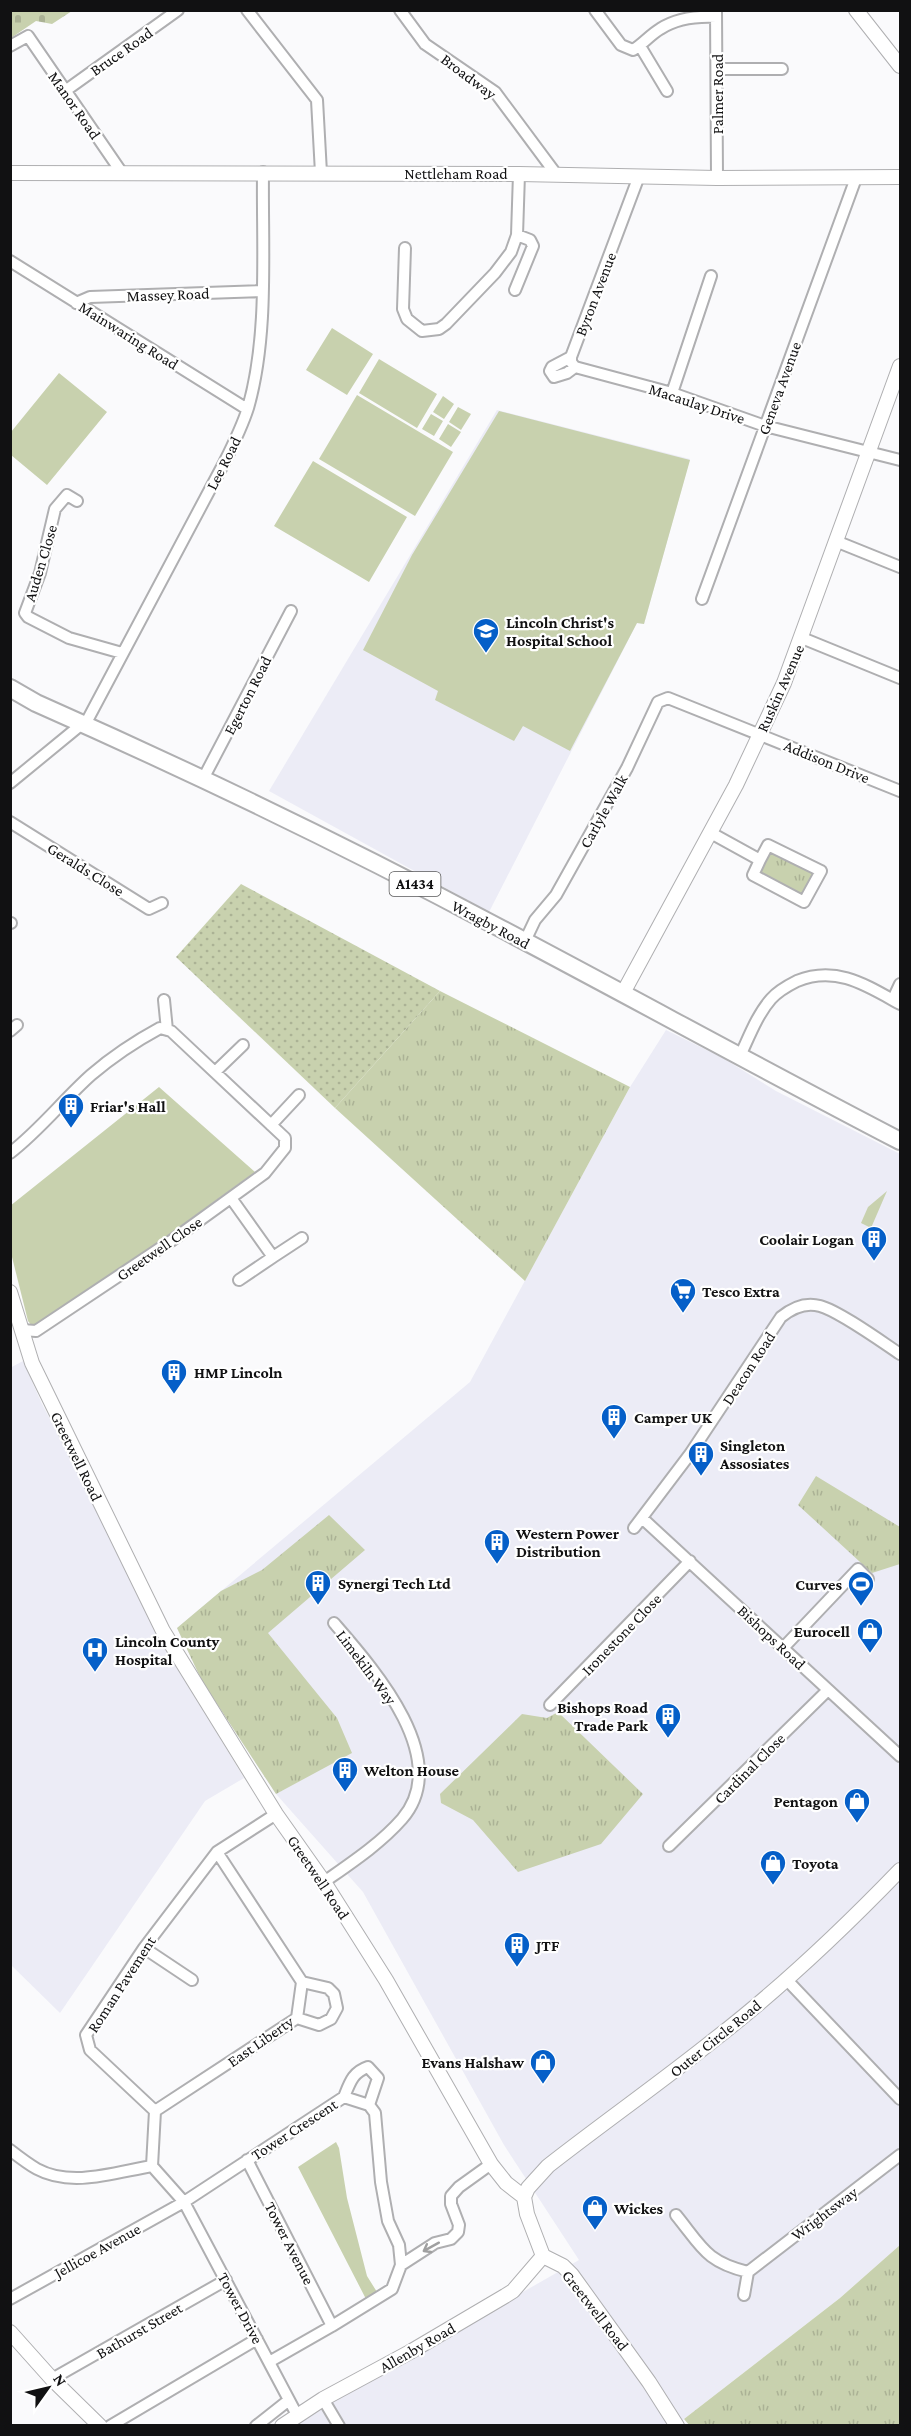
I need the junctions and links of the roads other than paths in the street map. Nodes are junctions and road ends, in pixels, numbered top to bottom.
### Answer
1 (178, 10) edge
2 (248, 10) edge
3 (595, 10) edge
4 (856, 10) edge
5 (402, 11) edge
6 (716, 14) edge
7 (10, 46) edge
8 (640, 46) junction
9 (900, 66) edge
10 (717, 69) junction
11 (782, 69) dead end
12 (65, 91) junction
13 (668, 91) dead end
14 (263, 172) junction
15 (10, 173) edge
16 (122, 173) junction
17 (321, 173) junction
18 (519, 174) junction
19 (556, 174) junction
20 (639, 176) junction
21 (900, 177) edge
22 (717, 178) junction
23 (856, 178) junction
24 (517, 235) junction
25 (408, 255) dead end
26 (10, 261) edge
27 (711, 276) dead end
28 (261, 291) junction
29 (515, 291) dead end
30 (76, 303) junction
31 (573, 362) joint
32 (900, 366) edge
33 (672, 393) junction
34 (247, 409) junction
35 (765, 426) junction
36 (869, 451) junction
37 (900, 460) edge
38 (77, 501) dead end
39 (838, 542) junction
40 (900, 567) edge
41 (702, 599) dead end
42 (291, 611) dead end
43 (802, 638) junction
44 (122, 653) junction
45 (900, 678) edge
46 (10, 688) edge
47 (687, 705) joint
48 (83, 724) junction
49 (760, 734) junction
50 (203, 779) junction
51 (10, 783) edge
52 (900, 791) edge
53 (10, 822) edge
54 (711, 833) junction
55 (760, 860) junction
56 (162, 903) dead end
57 (525, 941) junction
58 (900, 984) edge
59 (623, 993) junction
60 (164, 1000) dead end
61 (896, 1002) edge
62 (163, 1029) junction
63 (243, 1045) dead end
64 (740, 1056) junction
65 (215, 1072) junction
66 (299, 1095) dead end
67 (271, 1125) junction
68 (900, 1141) edge
69 (10, 1153) edge
70 (231, 1197) junction
71 (302, 1238) dead end
72 (273, 1257) junction
73 (239, 1280) dead end
74 (10, 1292) edge
75 (22, 1330) junction
76 (900, 1354) edge
77 (642, 1518) junction
78 (634, 1528) dead end
79 (690, 1562) junction
80 (868, 1579) dead end
81 (334, 1623) dead end
82 (784, 1647) junction
83 (828, 1690) junction
84 (550, 1705) dead end
85 (898, 1748) edge
86 (276, 1814) junction
87 (669, 1846) dead end
88 (217, 1852) junction
89 (900, 1870) edge
90 (324, 1882) junction
91 (144, 1948) junction
92 (786, 1979) junction
93 (192, 1980) dead end
94 (302, 1982) junction
95 (297, 2018) junction
96 (344, 2097) junction
97 (900, 2099) edge
98 (369, 2105) junction
99 (155, 2111) junction
100 (10, 2150) edge
101 (900, 2155) edge
102 (247, 2160) junction
103 (491, 2164) junction
104 (152, 2166) junction
105 (524, 2197) junction
106 (184, 2202) junction
107 (676, 2215) dead end
108 (543, 2256) junction
109 (402, 2265) junction
110 (748, 2272) junction
111 (226, 2280) junction
112 (744, 2295) dead end
113 (10, 2299) edge
114 (332, 2326) junction
115 (10, 2332) edge
116 (257, 2339) junction
117 (269, 2361) junction
118 (52, 2379) junction
119 (323, 2399) junction
120 (289, 2400) junction
121 (297, 2415) junction
122 (94, 2424) edge
123 (110, 2426) edge
124 (256, 2426) edge
125 (282, 2426) edge
126 (339, 2426) edge
127 (677, 2426) edge

1 - 12 street, Bruce Road
2 - 17 street
3 - 8 street
4 - 9 main road
5 - 19 street, Broadway
6 - 8 street
6 - 10 street, Palmer Road
7 - 12 street, Manor Road
8 - 13 street
10 - 11 street
10 - 22 street, Palmer Road
12 - 16 street, Manor Road
14 - 16 main road, Nettleham Road
14 - 17 main road, Nettleham Road
14 - 28 street, Lee Road
15 - 16 main road, Nettleham Road
17 - 18 main road, Nettleham Road
18 - 19 main road, Nettleham Road
18 - 24 street
19 - 20 main road, Nettleham Road
20 - 22 main road, Nettleham Road
20 - 31 street, Byron Avenue
21 - 23 main road, Nettleham Road
22 - 23 main road, Nettleham Road
23 - 35 street, Geneva Avenue
24 - 25 street
24 - 29 street
26 - 30 street, Mainwaring Road
27 - 33 street
28 - 30 street, Massey Road
28 - 34 street, Lee Road
30 - 34 street, Mainwaring Road
31 - 33 street, Macaulay Drive
32 - 36 main road, Ruskin Avenue
33 - 35 street, Macaulay Drive
34 - 44 street, Lee Road
35 - 36 street, Macaulay Drive
35 - 41 street, Geneva Avenue
36 - 37 street, Macaulay Drive
36 - 39 main road, Ruskin Avenue
38 - 44 street, Auden Close
39 - 40 street
39 - 43 main road, Ruskin Avenue
42 - 50 street, Egerton Road
43 - 45 street
43 - 49 main road, Ruskin Avenue
44 - 48 street, Lee Road
46 - 48 main road, Wragby Road / A1434
47 - 49 street, Addison Drive
47 - 57 street, Carlyle Walk
48 - 50 main road, Wragby Road / A1434
48 - 51 street, Lee Road
49 - 52 street, Addison Drive
49 - 54 main road, Ruskin Avenue
50 - 57 main road, Wragby Road / A1434
53 - 56 street, Geralds Close
54 - 55 street
54 - 59 main road, Ruskin Avenue
55 - 55 street
57 - 59 main road, Wragby Road / A1434
58 - 61 street
59 - 64 main road, Wragby Road / A1434
60 - 62 street
61 - 64 street
62 - 65 street
62 - 69 street
63 - 65 street
64 - 68 main road, Wragby Road / A1434
65 - 67 street
66 - 67 street
67 - 70 street, Greetwell Close
70 - 72 street
70 - 75 street, Greetwell Close
71 - 72 street
72 - 73 street
74 - 75 main road, Greetwell Road
75 - 86 main road, Greetwell Road
76 - 77 street, Deacon Road
77 - 78 street, Deacon Road
77 - 79 street, Bishops Road
79 - 82 street, Bishops Road
79 - 84 street, Ironestone Close
80 - 82 street
81 - 90 street, Limekiln Way
82 - 83 street, Bishops Road
83 - 85 street, Bishops Road
83 - 87 street, Cardinal Close
86 - 88 street, Roman Pavement
86 - 90 main road, Greetwell Road
88 - 91 street, Roman Pavement
88 - 94 street
89 - 92 main road, Outer Circle Road
90 - 103 main road, Greetwell Road
91 - 93 street
91 - 99 street, Roman Pavement
92 - 97 street
92 - 105 main road, Outer Circle Road
94 - 95 street, East Liberty
94 - 95 street
95 - 99 street, East Liberty
96 - 98 street, Tower Crescent
96 - 98 street
96 - 102 street, Tower Crescent
98 - 109 street
99 - 104 street
100 - 104 street
101 - 110 street, Wrightsway
102 - 106 street, Tower Crescent
102 - 114 street, Tower Avenue
103 - 105 main road, Greetwell Road
103 -> 109 street
104 - 106 street
105 - 108 main road
106 - 111 street, Tower Drive
106 - 113 street, Jellicoe Avenue
107 - 110 street
108 - 119 main road, Allenby Road
108 - 127 main road, Greetwell Road
109 - 114 street
110 - 112 street
111 - 116 street, Tower Drive
111 - 118 street, Bathurst Street
114 - 117 street
115 - 118 main road
116 - 117 street, Tower Drive
116 - 123 street
117 - 120 street, Tower Drive
118 - 122 main road
119 - 121 main road, Allenby Road
119 - 126 street
120 - 121 street, Tower Drive
120 - 124 street
121 - 125 main road, Allenby Road

